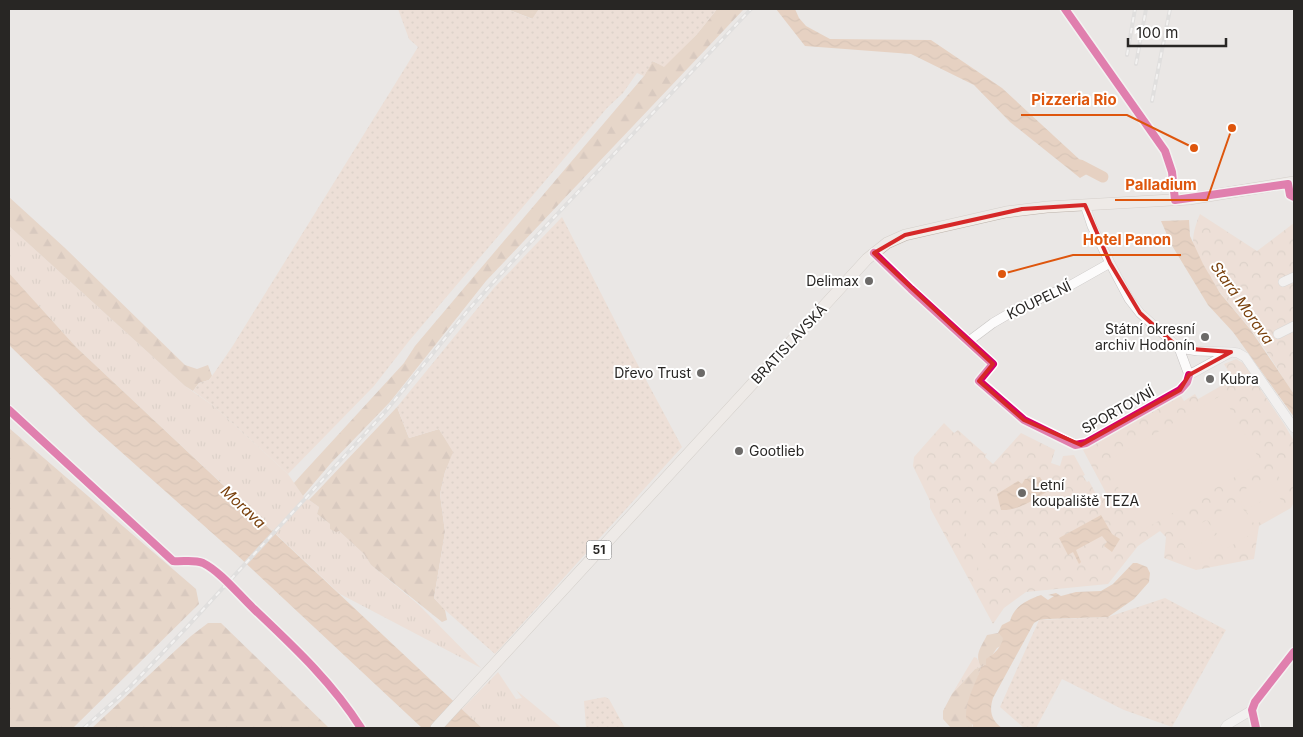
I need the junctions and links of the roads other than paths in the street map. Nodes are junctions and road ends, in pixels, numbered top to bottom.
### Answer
1 (1066, 9) edge
2 (1294, 182) edge
3 (1175, 200) junction
4 (1085, 205) junction
5 (874, 253) junction
6 (1110, 263) junction
7 (1294, 277) edge
8 (1283, 282) dead end
9 (1294, 326) edge
10 (1278, 334) dead end
11 (969, 341) junction
12 (1179, 348) junction
13 (1231, 352) junction
14 (1189, 375) junction
15 (1294, 428) edge
16 (1294, 652) edge
17 (1252, 710) junction
18 (436, 728) edge
19 (1225, 728) edge
20 (1256, 728) edge

1 - 3 street
2 - 3 main road, 51
3 - 4 main road, BRATISLAVSKÁ / 51
4 - 5 main road, BRATISLAVSKÁ / 51
4 - 6 street
5 - 11 street
5 - 18 main road, BRATISLAVSKÁ / 51
6 - 11 street, KOUPELNÍ
6 - 12 street
7 - 8 street
9 - 10 street
11 - 14 street, SPORTOVNÍ
12 - 13 street
12 - 14 street
13 - 14 street
13 - 15 street
16 - 17 street
17 - 19 street
17 - 20 street

